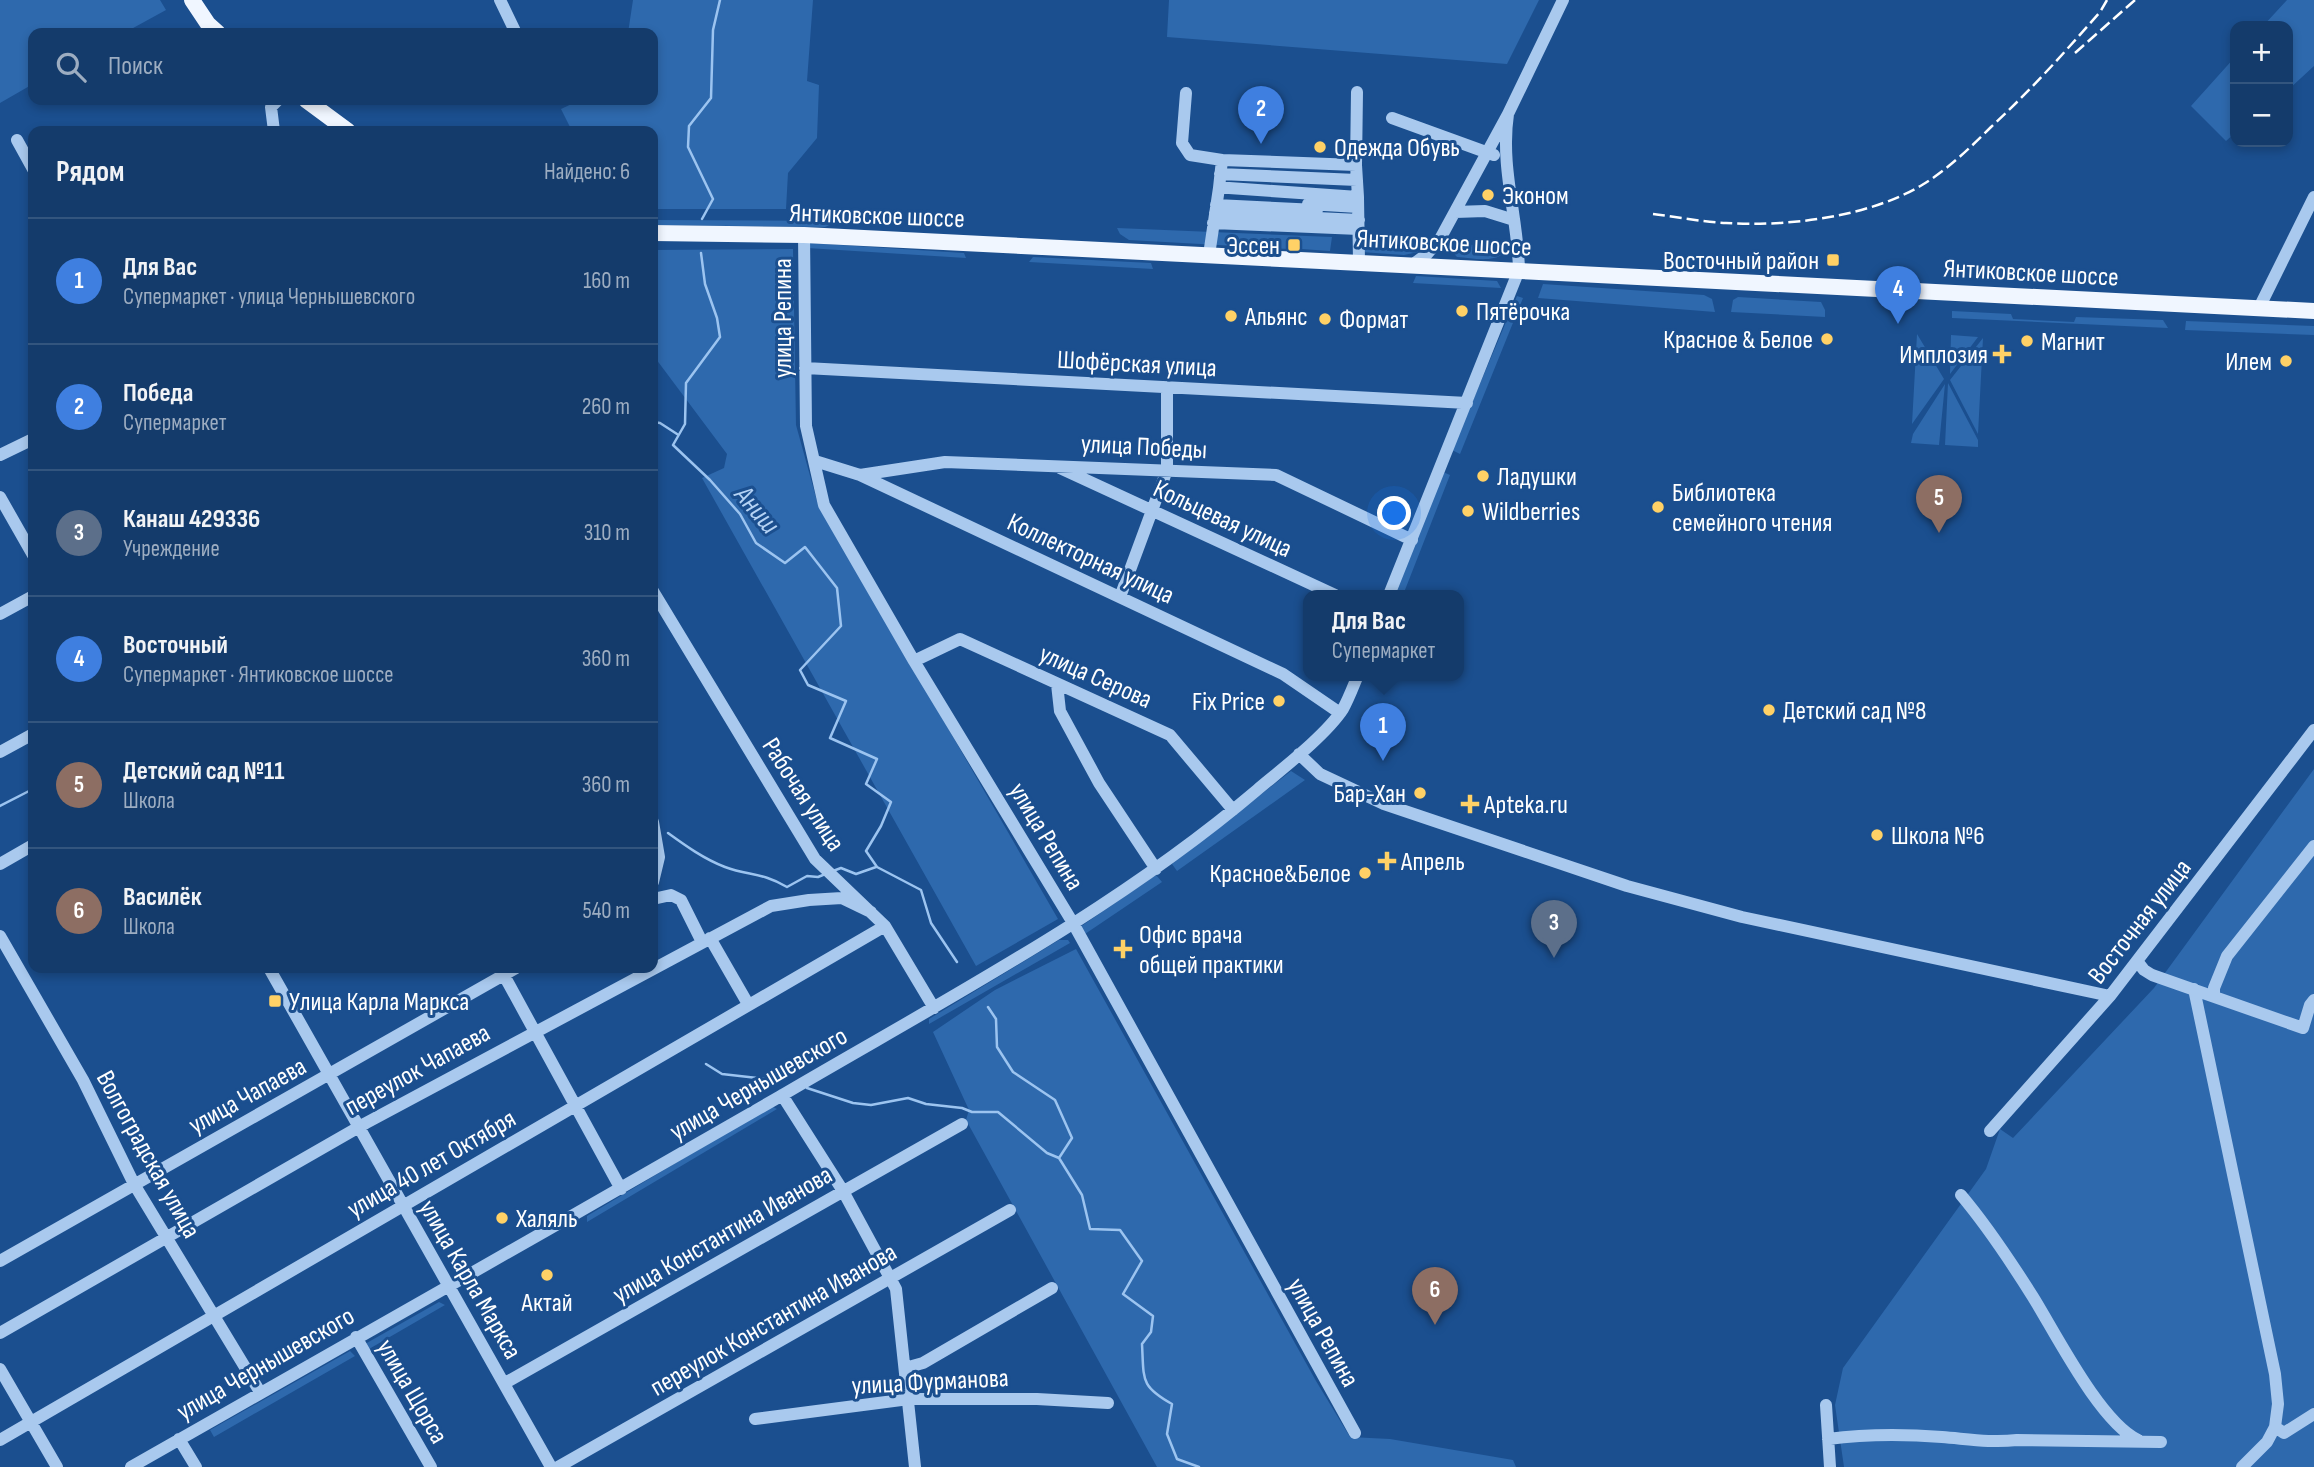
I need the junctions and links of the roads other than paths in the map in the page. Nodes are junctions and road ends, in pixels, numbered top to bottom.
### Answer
1 (192, 0) edge
2 (500, 0) edge
3 (1563, 0) edge
4 (213, 28) edge
5 (514, 28) edge
6 (1357, 92) dead end
7 (1186, 93) dead end
8 (273, 105) edge
9 (313, 105) edge
10 (1508, 114) junction
11 (1392, 118) dead end
12 (273, 126) edge
13 (341, 126) edge
14 (17, 140) dead end
15 (1488, 152) junction
16 (1506, 159) junction
17 (28, 160) edge
18 (1290, 163) junction
19 (1220, 174) junction
20 (1357, 180) junction
21 (2314, 197) edge
22 (1455, 212) junction
23 (1289, 213) junction
24 (1514, 220) junction
25 (658, 233) edge
26 (804, 235) junction
27 (1440, 239) junction
28 (1209, 255) junction
29 (1359, 262) junction
30 (1412, 265) junction
31 (1448, 267) junction
32 (1519, 270) junction
33 (2259, 308) junction
34 (2314, 311) edge
35 (805, 368) junction
36 (1167, 387) junction
37 (1467, 403) junction
38 (28, 441) edge
39 (0, 455) edge
40 (815, 461) junction
41 (1053, 465) junction
42 (1167, 470) junction
43 (860, 475) junction
44 (0, 497) edge
45 (1153, 510) junction
46 (1412, 540) junction
47 (28, 546) edge
48 (1324, 590) edge
49 (1391, 590) edge
50 (1120, 597) junction
51 (28, 599) edge
52 (658, 600) edge
53 (0, 614) edge
54 (914, 661) junction
55 (1354, 681) edge
56 (1057, 684) junction
57 (1340, 713) junction
58 (2314, 730) edge
59 (28, 737) edge
60 (0, 752) edge
61 (1299, 754) junction
62 (1233, 810) junction
63 (2314, 846) edge
64 (28, 848) edge
65 (0, 864) edge
66 (1156, 869) junction
67 (658, 897) edge
68 (872, 912) junction
69 (1073, 923) junction
70 (885, 926) junction
71 (0, 936) edge
72 (706, 940) junction
73 (2137, 961) junction
74 (658, 965) edge
75 (272, 973) edge
76 (502, 973) edge
77 (508, 973) edge
78 (644, 973) edge
79 (2194, 989) junction
80 (2110, 996) junction
81 (2214, 996) junction
82 (2314, 1000) edge
83 (748, 1004) junction
84 (934, 1008) junction
85 (2309, 1030) edge
86 (534, 1031) junction
87 (328, 1076) junction
88 (782, 1095) junction
89 (575, 1104) junction
90 (962, 1124) dead end
91 (358, 1127) junction
92 (1990, 1131) dead end
93 (134, 1184) junction
94 (621, 1189) junction
95 (843, 1191) junction
96 (1961, 1195) dead end
97 (402, 1207) junction
98 (1010, 1210) dead end
99 (167, 1237) junction
100 (0, 1261) edge
101 (890, 1278) junction
102 (447, 1287) junction
103 (1052, 1287) dead end
104 (215, 1315) junction
105 (0, 1333) edge
106 (356, 1337) junction
107 (905, 1367) junction
108 (0, 1369) edge
109 (505, 1383) junction
110 (260, 1392) junction
111 (909, 1399) junction
112 (1108, 1403) dead end
113 (1826, 1405) dead end
114 (2314, 1414) edge
115 (755, 1419) dead end
116 (31, 1422) junction
117 (2275, 1427) junction
118 (1355, 1433) dead end
119 (179, 1439) junction
120 (1828, 1439) junction
121 (0, 1440) edge
122 (2141, 1441) junction
123 (2161, 1442) dead end
124 (57, 1467) edge
125 (131, 1467) edge
126 (196, 1467) edge
127 (431, 1467) edge
128 (551, 1467) edge
129 (558, 1467) edge
130 (915, 1467) edge
131 (1830, 1467) edge
132 (2242, 1467) edge

1 - 4 main road
2 - 5 street
3 - 10 street
6 - 18 street
7 - 18 street
8 - 12 street
9 - 13 main road
10 - 15 street
10 - 16 street
11 - 15 street
14 - 17 street
15 - 16 street
15 - 22 street
16 - 24 street
18 - 19 street
18 - 20 street
18 - 23 street
18 - 23 street
18 - 23 street
18 - 23 street
18 - 23 street
18 - 23 street
18 - 23 street
18 - 23 street
18 - 23 street
18 - 23 street
18 - 23 street
19 - 20 street
19 - 23 street
20 - 23 street
21 - 33 street
22 - 24 street
22 - 27 street
23 - 28 street
23 - 29 street
24 - 32 street
25 - 26 main road, Янтиковское шоссе
26 - 28 main road, Янтиковское шоссе
26 - 35 street, улица Репина
27 - 30 street
27 - 31 street
28 - 29 main road, Янтиковское шоссе
29 - 30 main road, Янтиковское шоссе
30 - 31 main road, Янтиковское шоссе
31 - 32 main road, Янтиковское шоссе
32 - 33 main road, Янтиковское шоссе
32 - 37 street
33 - 34 main road, Янтиковское шоссе
35 - 36 street, Шофёрская улица
35 - 40 street, улица Репина
36 - 37 street, Шофёрская улица
36 - 42 street
37 - 46 street
38 - 39 street
40 - 43 street, Коллекторная улица
40 - 54 street, улица Репина
41 - 42 street, улица Победы
41 - 43 street, улица Победы
41 - 45 street, Кольцевая улица
42 - 45 street
42 - 46 street, улица Победы
43 - 50 street, Коллекторная улица
44 - 47 street
45 - 48 street, Кольцевая улица
45 - 50 street
46 - 49 street
50 - 57 street, Коллекторная улица
51 - 53 street
52 - 68 street, Рабочая улица
54 - 56 street, улица Серова
54 - 69 street, улица Репина
55 - 57 street, улица Чернышевского
56 - 62 street, улица Серова
56 - 66 street
57 - 61 street, улица Чернышевского
58 - 73 street, Восточная улица
59 - 60 street
61 - 62 street, улица Чернышевского
61 - 80 street
62 - 66 street, улица Чернышевского
63 - 81 street
64 - 65 street
66 - 69 street, улица Чернышевского
67 - 72 street
68 - 70 street, Рабочая улица
68 - 72 street, переулок Чапаева
69 - 84 street, улица Чернышевского
69 - 118 street, улица Репина
70 - 83 street, улица 40 лет Октября
70 - 84 street, Рабочая улица
71 - 93 street, Волгоградская улица
72 - 74 street, переулок Чапаева
72 - 83 street
73 - 79 street
73 - 80 street, Восточная улица
75 - 87 street, улица Карла Маркса
76 - 87 street, улица Чапаева
77 - 86 street
78 - 86 street, переулок Чапаева
79 - 81 street
79 - 117 street
80 - 92 street, Восточная улица
81 - 85 street
82 - 85 street
83 - 89 street, улица 40 лет Октября
84 - 88 street, улица Чернышевского
86 - 89 street
86 - 91 street, переулок Чапаева
87 - 91 street, улица Карла Маркса
87 - 93 street, улица Чапаева
88 - 94 street, улица Чернышевского
88 - 95 street
89 - 94 street
89 - 97 street, улица 40 лет Октября
90 - 95 street, улица Константина Иванова
91 - 97 street, улица Карла Маркса
91 - 99 street, переулок Чапаева
93 - 99 street, Волгоградская улица
93 - 100 street, улица Чапаева
94 - 102 street, улица Чернышевского
95 - 101 street
95 - 109 street, улица Константина Иванова
96 - 122 street
97 - 102 street, улица Карла Маркса
97 - 104 street, улица 40 лет Октября
98 - 101 street, переулок Константина Иванова
99 - 104 street, Волгоградская улица
99 - 105 street, переулок Чапаева
101 - 107 street
101 - 129 street, переулок Константина Иванова
102 - 106 street, улица Чернышевского
102 - 109 street, улица Карла Маркса
103 - 107 street
104 - 110 street, Волгоградская улица
104 - 116 street, улица 40 лет Октября
106 - 110 street, улица Чернышевского
106 - 127 street, улица Щорса
107 - 111 street
108 - 116 street
109 - 128 street, улица Карла Маркса
110 - 119 street, улица Чернышевского
111 - 112 street, улица Фурманова
111 - 115 street, улица Фурманова
111 - 130 street
113 - 120 street
114 - 117 street
116 - 121 street, улица 40 лет Октября
116 - 124 street
117 - 132 street
119 - 125 street, улица Чернышевского
119 - 126 street
120 - 122 street
120 - 131 street
122 - 123 street

